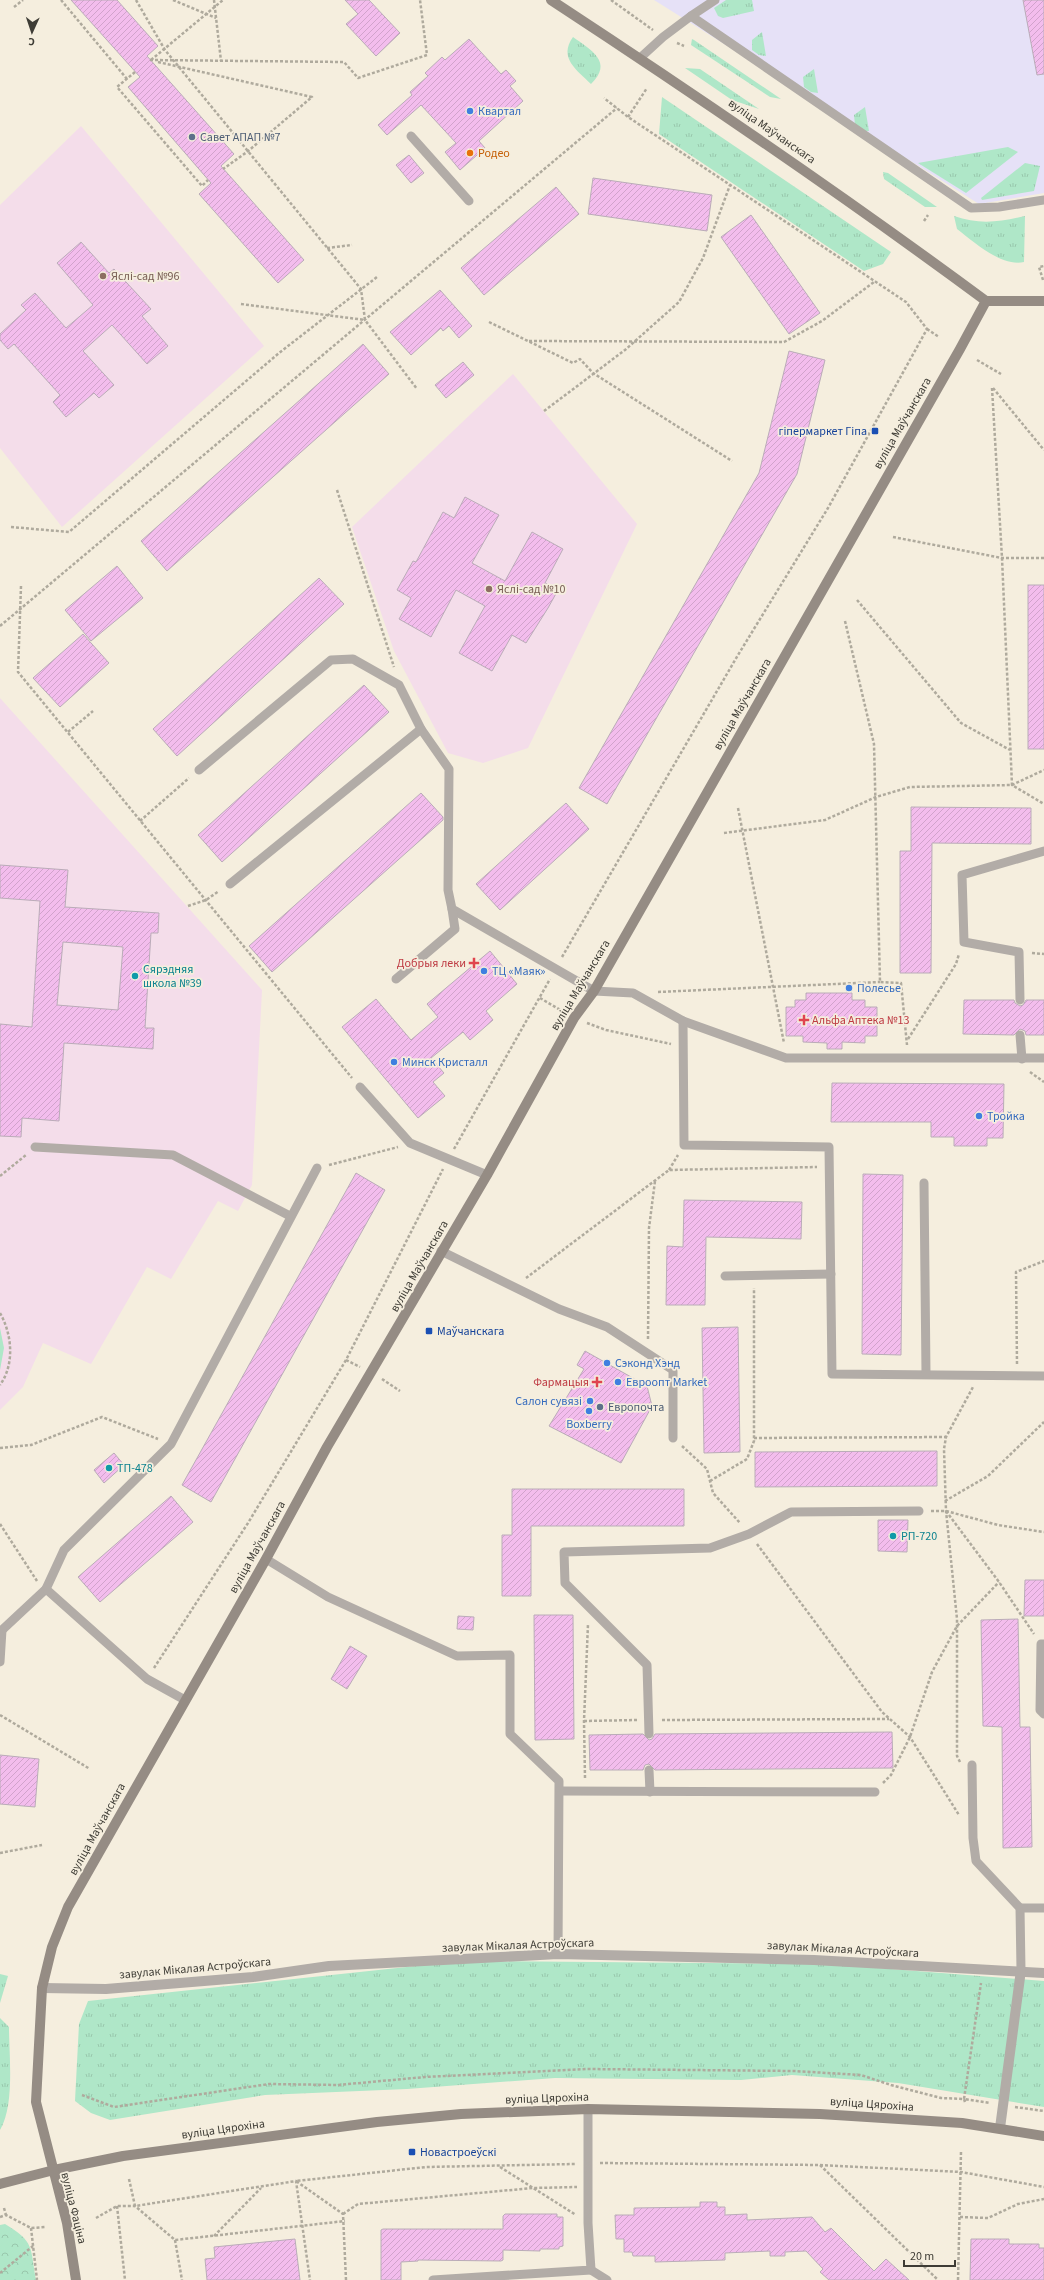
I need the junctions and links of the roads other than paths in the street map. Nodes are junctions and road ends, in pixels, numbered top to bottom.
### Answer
1 (551, 0) edge
2 (715, 0) edge
3 (691, 16) junction
4 (640, 58) junction
5 (411, 136) dead end
6 (1044, 200) edge
7 (470, 201) dead end
8 (986, 300) junction
9 (1044, 302) edge
10 (421, 729) junction
11 (199, 770) road end
12 (1044, 851) edge
13 (230, 884) road end
14 (452, 909) junction
15 (396, 980) dead end
16 (594, 991) junction
17 (1020, 1000) dead end
18 (683, 1021) junction
19 (1020, 1035) dead end
20 (1044, 1058) edge
21 (1022, 1059) junction
22 (360, 1087) road end
23 (35, 1147) road end
24 (317, 1168) road end
25 (487, 1175) junction
26 (924, 1183) dead end
27 (290, 1216) junction
28 (441, 1251) junction
29 (830, 1274) junction
30 (725, 1276) dead end
31 (926, 1374) junction
32 (1044, 1376) edge
33 (673, 1438) road end
34 (919, 1510) road end
35 (266, 1559) junction
36 (45, 1590) junction
37 (1, 1631) edge
38 (1043, 1644) edge
39 (0, 1662) edge
40 (185, 1700) junction
41 (1044, 1714) edge
42 (649, 1734) dead end
43 (972, 1765) dead end
44 (649, 1770) dead end
45 (560, 1792) junction
46 (650, 1792) junction
47 (875, 1792) road end
48 (1020, 1908) junction
49 (1044, 1908) edge
50 (558, 1954) junction
51 (1021, 1970) junction
52 (1044, 1973) edge
53 (42, 1988) junction
54 (588, 2109) junction
55 (1000, 2128) junction
56 (1044, 2136) edge
57 (54, 2170) junction
58 (0, 2184) edge
59 (591, 2270) junction
60 (76, 2280) edge
61 (433, 2280) edge
62 (607, 2280) edge

1 - 4 main road, вуліца Маўчанскага
2 - 3 lane
3 - 4 lane
3 - 6 lane
4 - 8 main road, вуліца Маўчанскага
5 - 7 lane
8 - 9 main road
8 - 16 main road, вуліца Маўчанскага
10 - 11 lane
10 - 13 lane
10 - 14 lane
12 - 17 lane
14 - 15 lane
14 - 16 lane
16 - 18 lane
16 - 25 main road, вуліца Маўчанскага
18 - 21 lane
18 - 29 lane
19 - 21 lane
20 - 21 lane
22 - 25 lane
23 - 27 lane
24 - 27 lane
25 - 28 main road, вуліца Маўчанскага
26 - 31 lane
27 - 36 lane
28 - 33 lane
28 - 35 main road, вуліца Маўчанскага
29 - 30 lane
29 - 31 lane
31 - 32 lane
34 - 42 lane
35 - 40 main road, вуліца Маўчанскага
35 - 45 lane
36 - 37 lane
36 - 40 lane
37 - 39 lane
38 - 41 lane
40 - 53 main road, вуліца Маўчанскага
43 - 48 lane
44 - 46 lane
45 - 46 lane
45 - 50 lane
46 - 47 lane
48 - 49 lane
48 - 51 lane
50 - 51 street, завулак Мікалая Астроўскага
50 - 53 street, завулак Мікалая Астроўскага
51 - 52 street, завулак Мікалая Астроўскага
51 - 55 street
53 - 57 main road, вуліца Маўчанскага
54 - 55 main road, вуліца Цярохіна
54 - 57 main road, вуліца Цярохіна
54 - 59 lane
55 - 56 main road, вуліца Цярохіна
57 - 58 main road, вуліца Фаціна
57 - 60 main road, вуліца Фаціна
59 - 61 lane
59 - 62 lane

